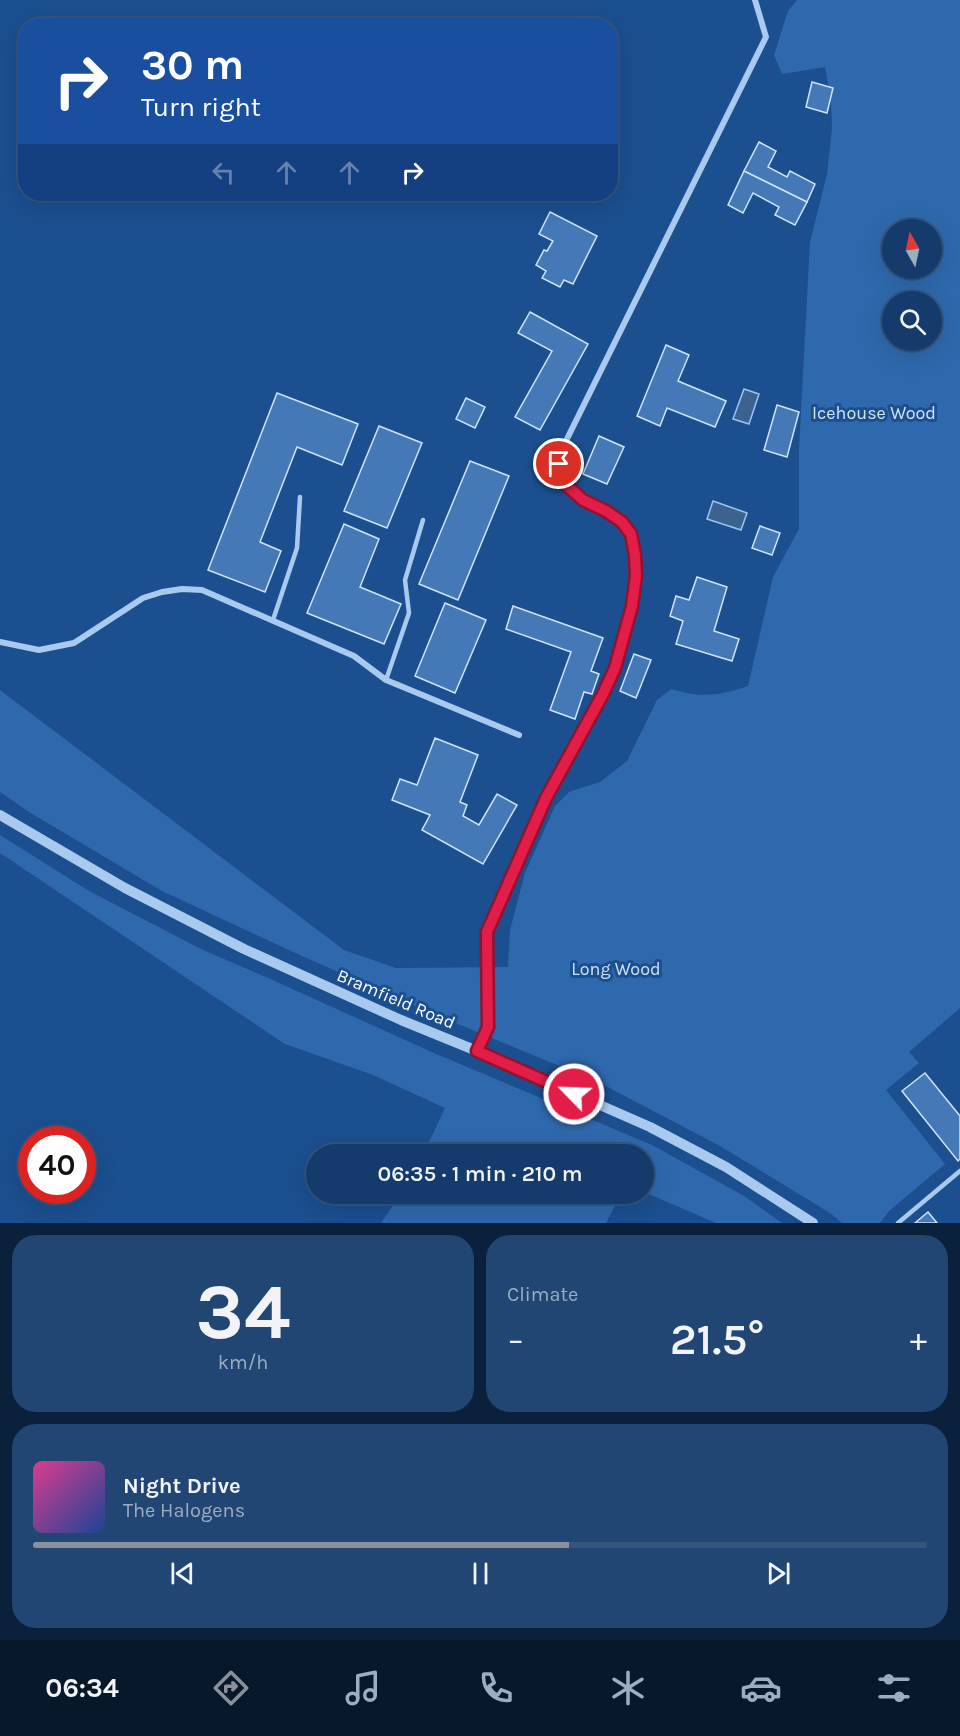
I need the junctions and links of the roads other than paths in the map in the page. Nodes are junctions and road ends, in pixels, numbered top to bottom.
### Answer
1 (755, 0) edge
2 (300, 496) dead end
3 (423, 520) dead end
4 (273, 620) junction
5 (0, 642) edge
6 (386, 680) junction
7 (519, 735) dead end
8 (0, 815) edge
9 (477, 1051) junction
10 (960, 1171) edge
11 (813, 1223) edge
12 (898, 1223) edge

1 - 9 street
2 - 4 lane
3 - 6 lane
4 - 5 street
4 - 6 street
6 - 7 street
8 - 9 street, Bramfield Road
9 - 11 street, Bramfield Road
10 - 12 lane

